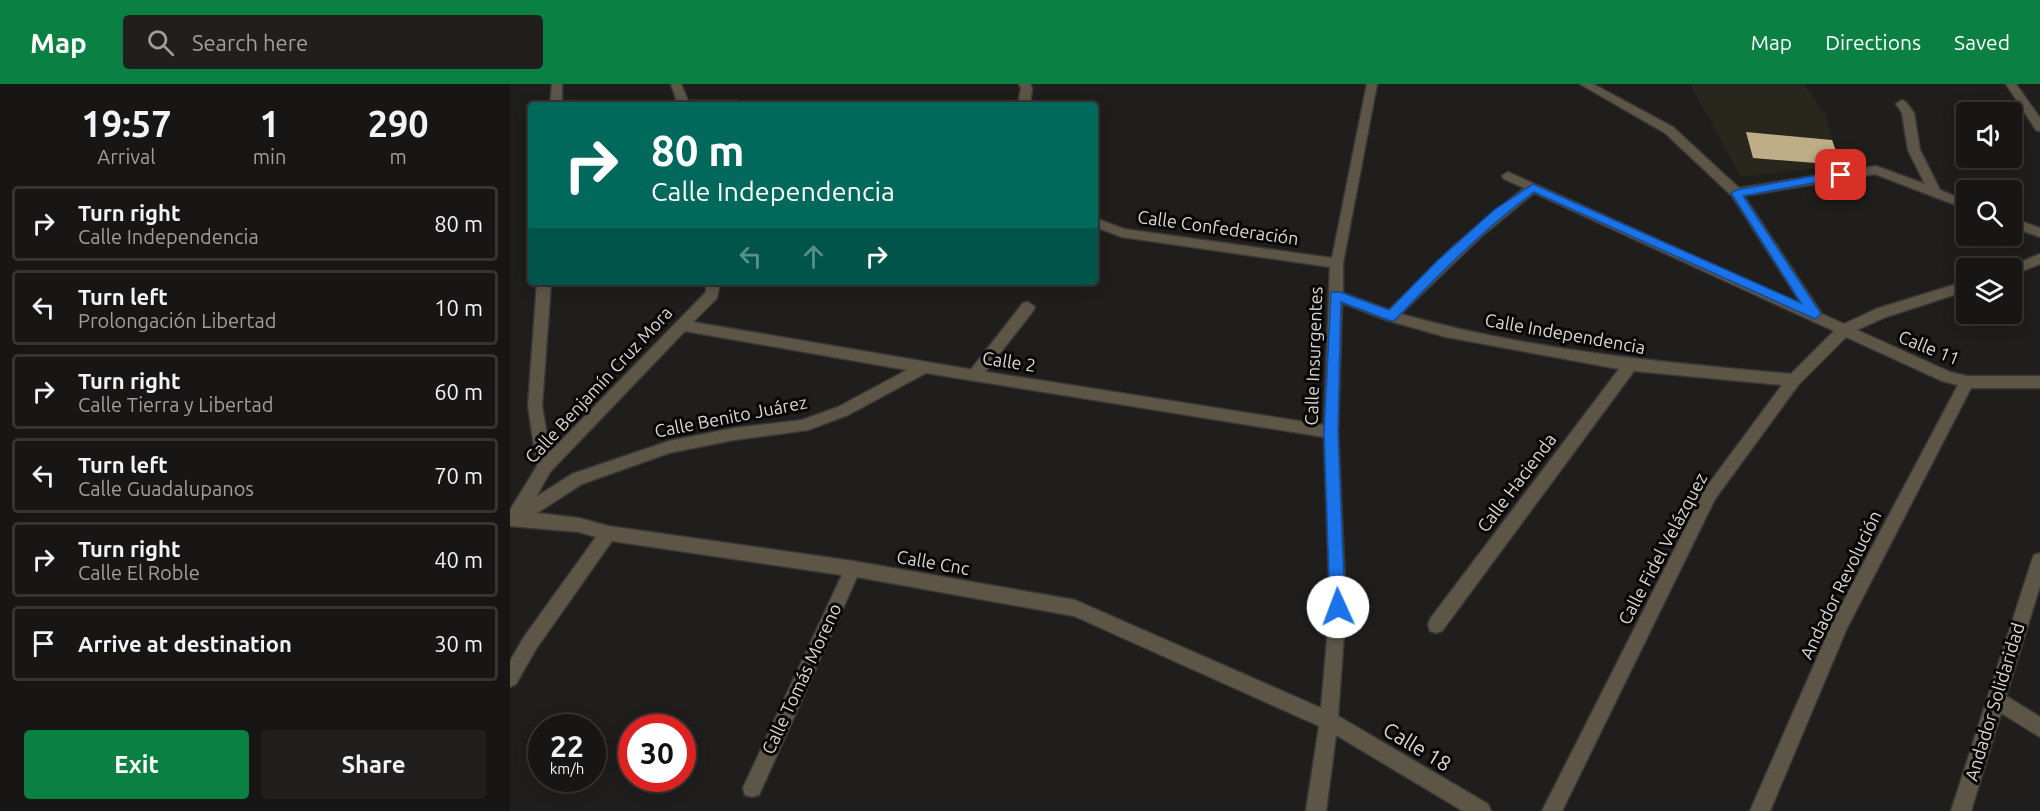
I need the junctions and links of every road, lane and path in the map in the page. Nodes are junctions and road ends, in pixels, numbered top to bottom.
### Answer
1 (557, 84) edge
2 (676, 84) edge
3 (1024, 84) edge
4 (1372, 84) edge
5 (1585, 84) edge
6 (2011, 84) edge
7 (556, 102) edge
8 (683, 102) edge
9 (1025, 102) edge
10 (1902, 104) dead end
11 (2040, 128) edge
12 (1508, 176) dead end
13 (1533, 188) junction
14 (1736, 193) junction
15 (1935, 193) junction
16 (1956, 201) edge
17 (1098, 223) edge
18 (2022, 226) edge
19 (2040, 233) edge
20 (2040, 259) edge
21 (1337, 263) junction
22 (2022, 266) edge
23 (544, 285) edge
24 (713, 285) edge
25 (1956, 289) edge
26 (1335, 295) junction
27 (1028, 307) dead end
28 (1815, 314) junction
29 (1391, 316) junction
30 (681, 325) junction
31 (1844, 330) junction
32 (1630, 365) junction
33 (927, 366) junction
34 (974, 376) junction
35 (1794, 380) junction
36 (1967, 382) junction
37 (2040, 382) edge
38 (1331, 432) junction
39 (545, 466) junction
40 (512, 519) edge
41 (608, 533) junction
42 (2040, 560) edge
43 (853, 569) junction
44 (1436, 625) dead end
45 (510, 678) edge
46 (1995, 699) junction
47 (1329, 721) junction
48 (2040, 728) edge
49 (752, 788) dead end
50 (1316, 811) edge
51 (1481, 811) edge
52 (1552, 811) edge
53 (1760, 811) edge
54 (1961, 811) edge

1 - 7 street
2 - 8 street
3 - 9 street
4 - 21 street, Calle Insurgentes
5 - 14 street
6 - 11 street
10 - 15 street
12 - 13 street, Calle 11
13 - 28 street, Calle 11
13 - 29 street
14 - 15 street
14 - 28 street
15 - 16 street
17 - 21 street, Calle Confederación
18 - 19 street
20 - 22 street
21 - 26 street, Calle Insurgentes
23 - 39 street
24 - 30 street, Calle Benjamín Cruz Mora
25 - 31 street
26 - 29 street, Calle Independencia
26 - 38 street, Calle Insurgentes
27 - 34 street
28 - 31 street, Calle 11
29 - 32 street, Calle Independencia
30 - 33 street, Calle 2
30 - 39 street, Calle Benjamín Cruz Mora
31 - 35 street, Calle Fidel Velázquez
31 - 36 street, Calle 11
32 - 35 street, Calle Independencia
32 - 44 street, Calle Hacienda
33 - 34 street, Calle 2
33 - 40 street, Calle Benito Juárez
34 - 38 street, Calle 2
35 - 52 street, Calle Fidel Velázquez
36 - 37 street, Calle 11
36 - 53 street, Andador Revolución
38 - 47 street, Calle Insurgentes
39 - 40 street, Calle Benjamín Cruz Mora
40 - 41 street, Calle Cnc
41 - 43 street, Calle Cnc
41 - 45 street
42 - 46 street, Andador Solidaridad
43 - 47 street, Calle Cnc
43 - 49 street, Calle Tomás Moreno
46 - 48 street
46 - 54 street, Andador Solidaridad
47 - 50 street, Calle Insurgentes
47 - 51 street, Calle 18

